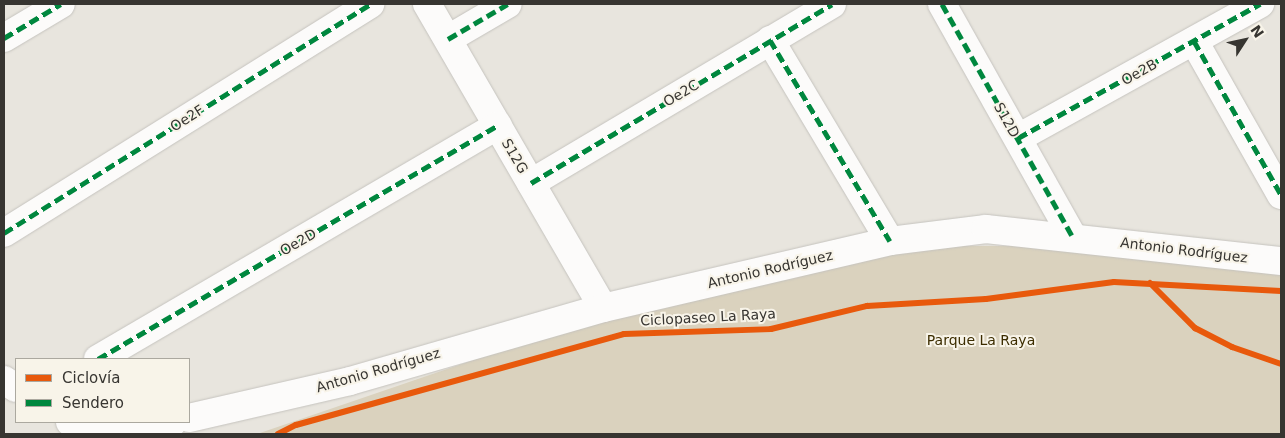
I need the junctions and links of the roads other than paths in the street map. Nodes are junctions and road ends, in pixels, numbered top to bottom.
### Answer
1 (61, 4) edge
2 (370, 4) edge
3 (428, 4) edge
4 (508, 4) edge
5 (832, 4) edge
6 (942, 4) edge
7 (1260, 4) edge
8 (4, 38) edge
9 (448, 39) junction
10 (770, 40) junction
11 (1194, 41) junction
12 (498, 125) junction
13 (1018, 138) junction
14 (531, 183) junction
15 (1281, 195) edge
16 (4, 233) edge
17 (1072, 236) junction
18 (890, 241) junction
19 (1281, 260) edge
20 (603, 308) junction
21 (100, 358) edge
22 (4, 380) edge
23 (15, 387) edge
24 (270, 401) junction
25 (190, 418) edge
26 (73, 423) edge
27 (168, 423) edge
28 (99, 433) edge
29 (208, 434) edge

1 - 8 street
2 - 16 street, Oe2F
3 - 9 street, S12G
4 - 9 street
5 - 10 street, Oe2C
6 - 13 street, S12D
7 - 11 street, Oe2B
9 - 12 street, S12G
10 - 14 street, Oe2C
10 - 18 street
11 - 13 street, Oe2B
11 - 15 street
12 - 14 street, S12G
12 - 21 street, Oe2D
13 - 17 street, S12D
14 - 20 street, S12G
17 - 18 street, Antonio Rodríguez
17 - 19 street, Antonio Rodríguez
18 - 20 street, Antonio Rodríguez
20 - 24 street, Antonio Rodríguez
22 - 23 street
24 - 25 street, Antonio Rodríguez
24 - 29 street, Antonio Rodríguez
26 - 28 street
27 - 28 street

